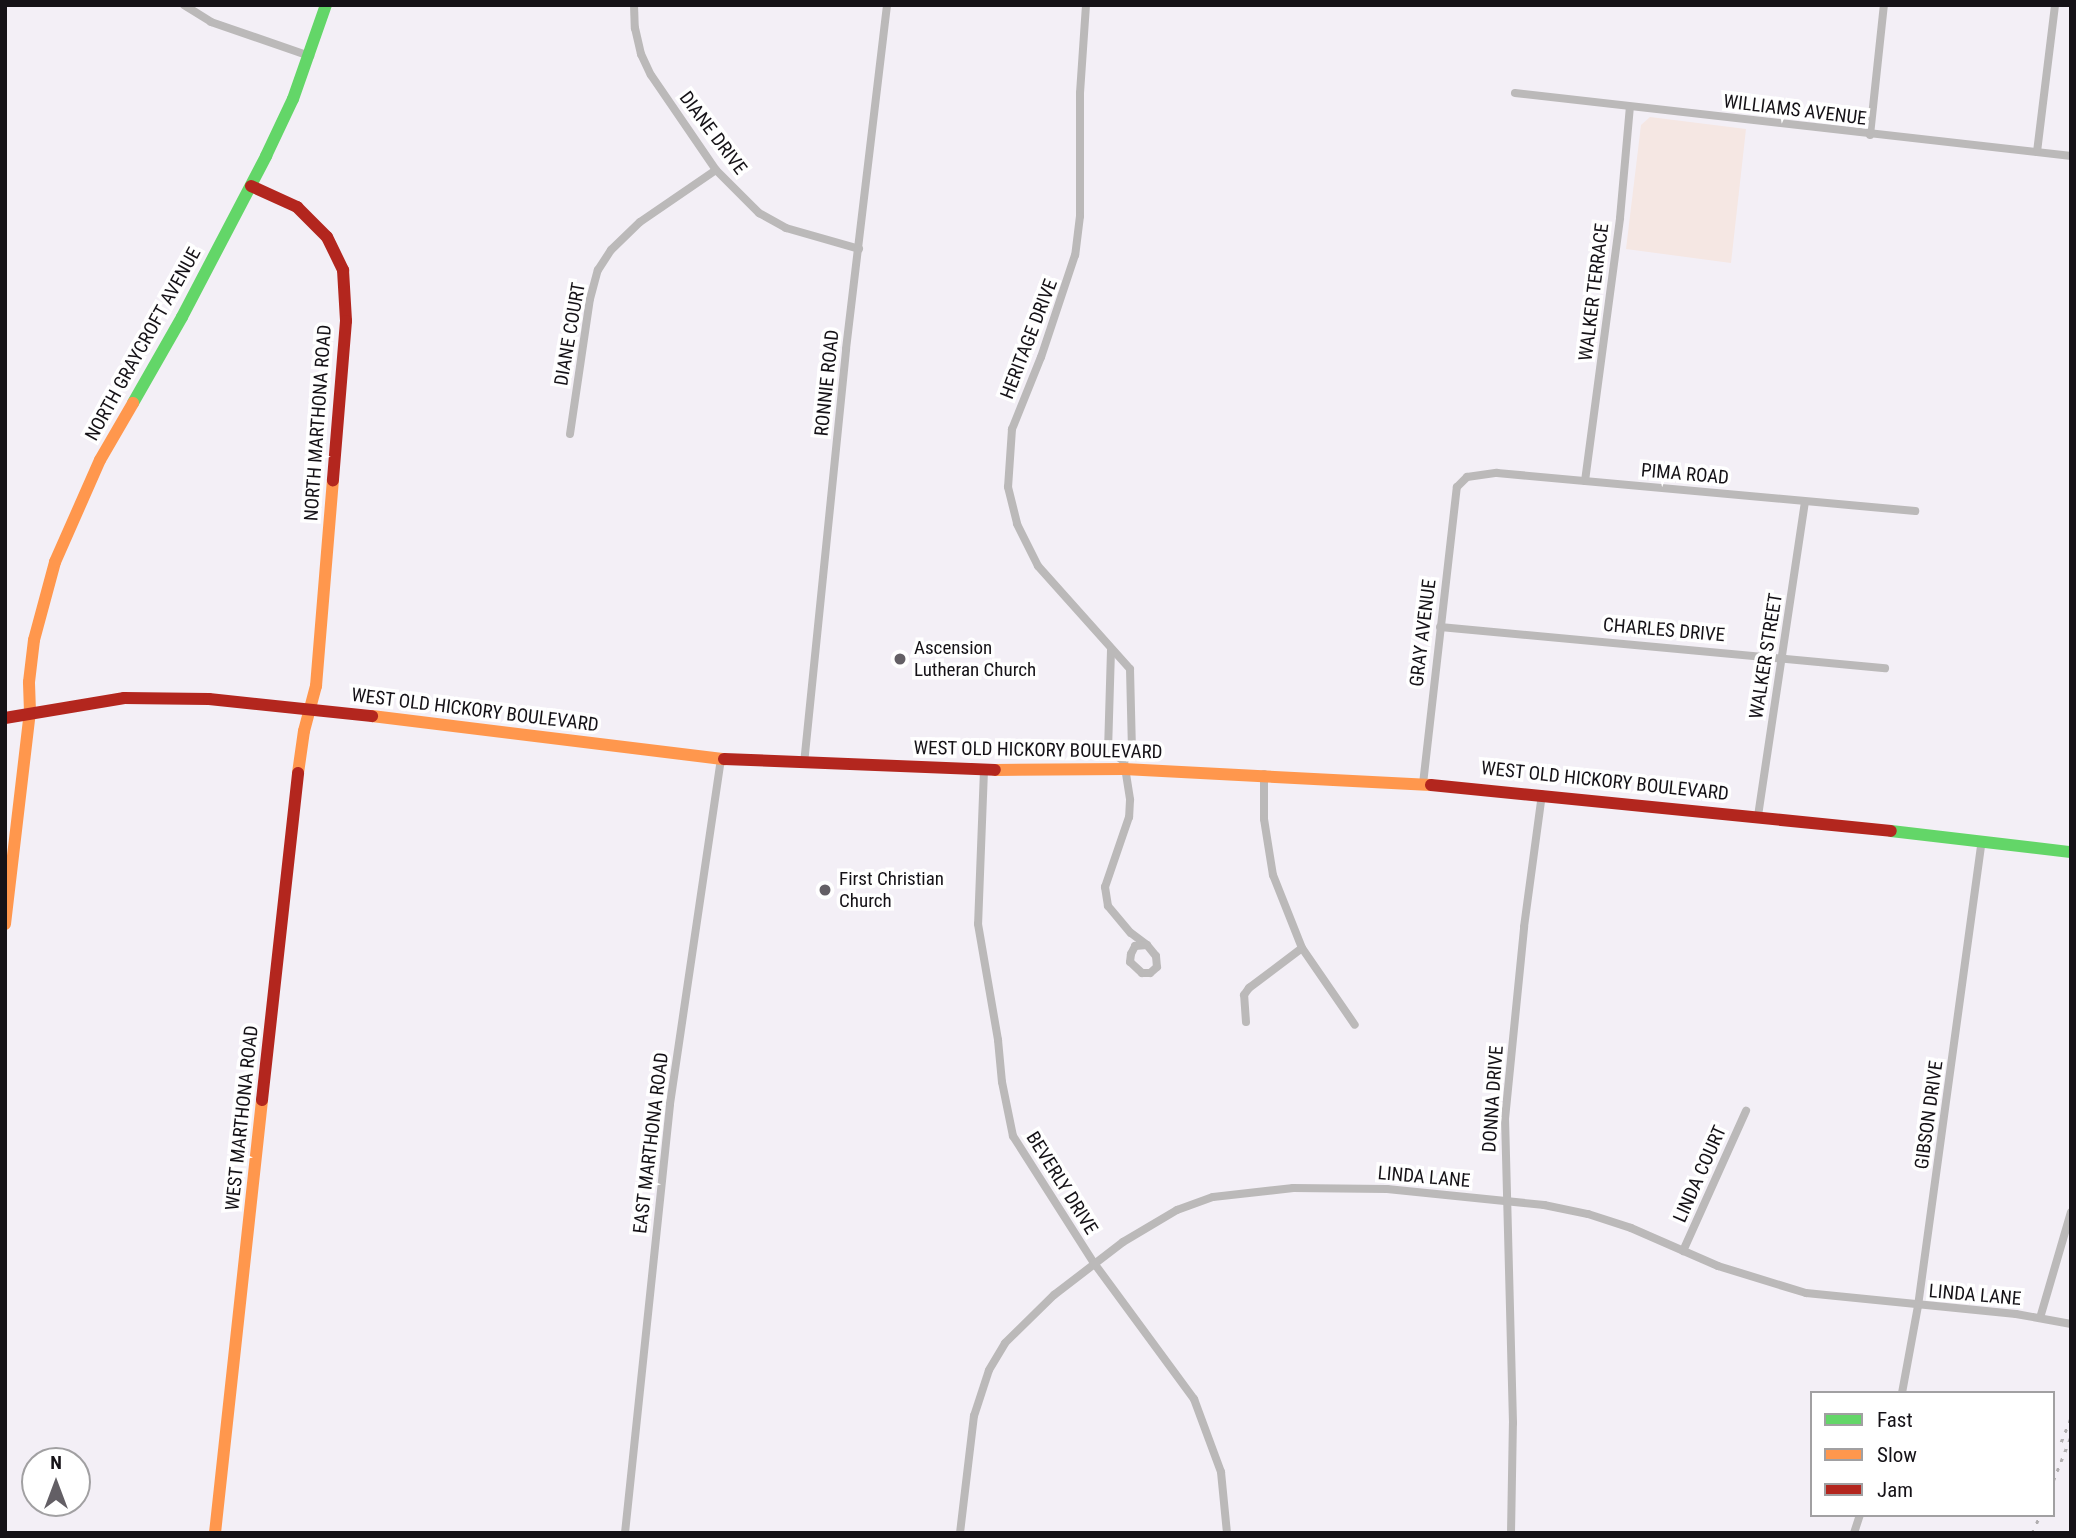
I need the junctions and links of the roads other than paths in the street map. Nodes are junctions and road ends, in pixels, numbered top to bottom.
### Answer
1 (184, 5) edge
2 (326, 5) edge
3 (634, 5) edge
4 (887, 5) edge
5 (1086, 5) edge
6 (1884, 5) edge
7 (2055, 5) edge
8 (310, 56) junction
9 (1515, 93) dead end
10 (1630, 107) junction
11 (1870, 135) junction
12 (2037, 152) junction
13 (2071, 156) edge
14 (716, 170) junction
15 (251, 186) junction
16 (859, 249) junction
17 (570, 433) dead end
18 (1585, 481) junction
19 (1457, 486) joint
20 (1805, 502) junction
21 (1915, 511) dead end
22 (1440, 627) junction
23 (1111, 650) junction
24 (1783, 656) junction
25 (1885, 668) dead end
26 (311, 708) junction
27 (30, 712) junction
28 (5, 718) edge
29 (721, 759) junction
30 (804, 764) junction
31 (1124, 765) junction
32 (984, 770) junction
33 (1264, 774) junction
34 (1423, 783) junction
35 (1542, 794) junction
36 (1758, 816) junction
37 (1982, 841) junction
38 (2071, 852) edge
39 (5, 924) edge
40 (1147, 945) dead end
41 (1302, 948) junction
42 (1246, 1022) dead end
43 (1355, 1025) dead end
44 (1746, 1111) dead end
45 (1505, 1200) junction
46 (2071, 1212) edge
47 (1683, 1251) junction
48 (1094, 1263) junction
49 (1919, 1306) junction
50 (2040, 1318) junction
51 (2071, 1324) edge
52 (1902, 1391) edge
53 (215, 1533) edge
54 (625, 1533) edge
55 (960, 1533) edge
56 (1227, 1533) edge
57 (1511, 1533) edge

1 - 8 street
2 - 8 main road, NORTH GRAYCROFT AVENUE
3 - 14 street, DIANE DRIVE
4 - 16 street, RONNIE ROAD
5 - 23 street, HERITAGE DRIVE
6 - 11 street
7 - 12 street
8 - 15 main road, NORTH GRAYCROFT AVENUE
9 - 10 street, WILLIAMS AVENUE
10 - 11 street, WILLIAMS AVENUE
10 - 18 street, WALKER TERRACE
11 - 12 street, WILLIAMS AVENUE
12 - 13 street, WILLIAMS AVENUE
14 - 16 street, DIANE DRIVE
14 - 17 street, DIANE COURT
15 - 26 main road, NORTH MARTHONA ROAD
15 - 27 main road, NORTH GRAYCROFT AVENUE
16 - 30 street, RONNIE ROAD
18 - 19 street, PIMA ROAD
18 - 20 street, PIMA ROAD
19 - 22 street, GRAY AVENUE
20 - 21 street, PIMA ROAD
20 - 24 street, WALKER STREET
22 - 24 street, CHARLES DRIVE
22 - 34 street, GRAY AVENUE
23 - 31 street, HERITAGE DRIVE
23 - 31 street, HERITAGE DRIVE
24 - 25 street, CHARLES DRIVE
24 - 36 street, WALKER STREET
26 - 27 main road, WEST OLD HICKORY BOULEVARD
26 - 29 main road, WEST OLD HICKORY BOULEVARD
26 - 53 main road, WEST MARTHONA ROAD
27 - 28 main road, WEST OLD HICKORY BOULEVARD
27 - 39 main road, NORTH GRAYCROFT AVENUE
29 - 30 main road, WEST OLD HICKORY BOULEVARD
29 - 54 street, EAST MARTHONA ROAD
30 - 32 main road, WEST OLD HICKORY BOULEVARD
31 - 32 main road, WEST OLD HICKORY BOULEVARD
31 - 33 main road, WEST OLD HICKORY BOULEVARD
31 - 40 street, HERITAGE DRIVE
32 - 48 street, BEVERLY DRIVE
33 - 34 main road, WEST OLD HICKORY BOULEVARD
33 - 41 street
34 - 35 main road, WEST OLD HICKORY BOULEVARD
35 - 36 main road, WEST OLD HICKORY BOULEVARD
35 - 45 street, DONNA DRIVE
36 - 37 main road, WEST OLD HICKORY BOULEVARD
37 - 38 main road, WEST OLD HICKORY BOULEVARD
37 - 49 street, GIBSON DRIVE
41 - 42 street
41 - 43 street
44 - 47 street, LINDA COURT
45 - 47 street, LINDA LANE
45 - 48 street, LINDA LANE
45 - 57 street, DONNA DRIVE
46 - 50 street
47 - 49 street, LINDA LANE
48 - 55 street, LINDA LANE
48 - 56 street, BEVERLY DRIVE
49 - 50 street, LINDA LANE
49 - 52 street, GIBSON DRIVE
50 - 51 street, LINDA LANE

